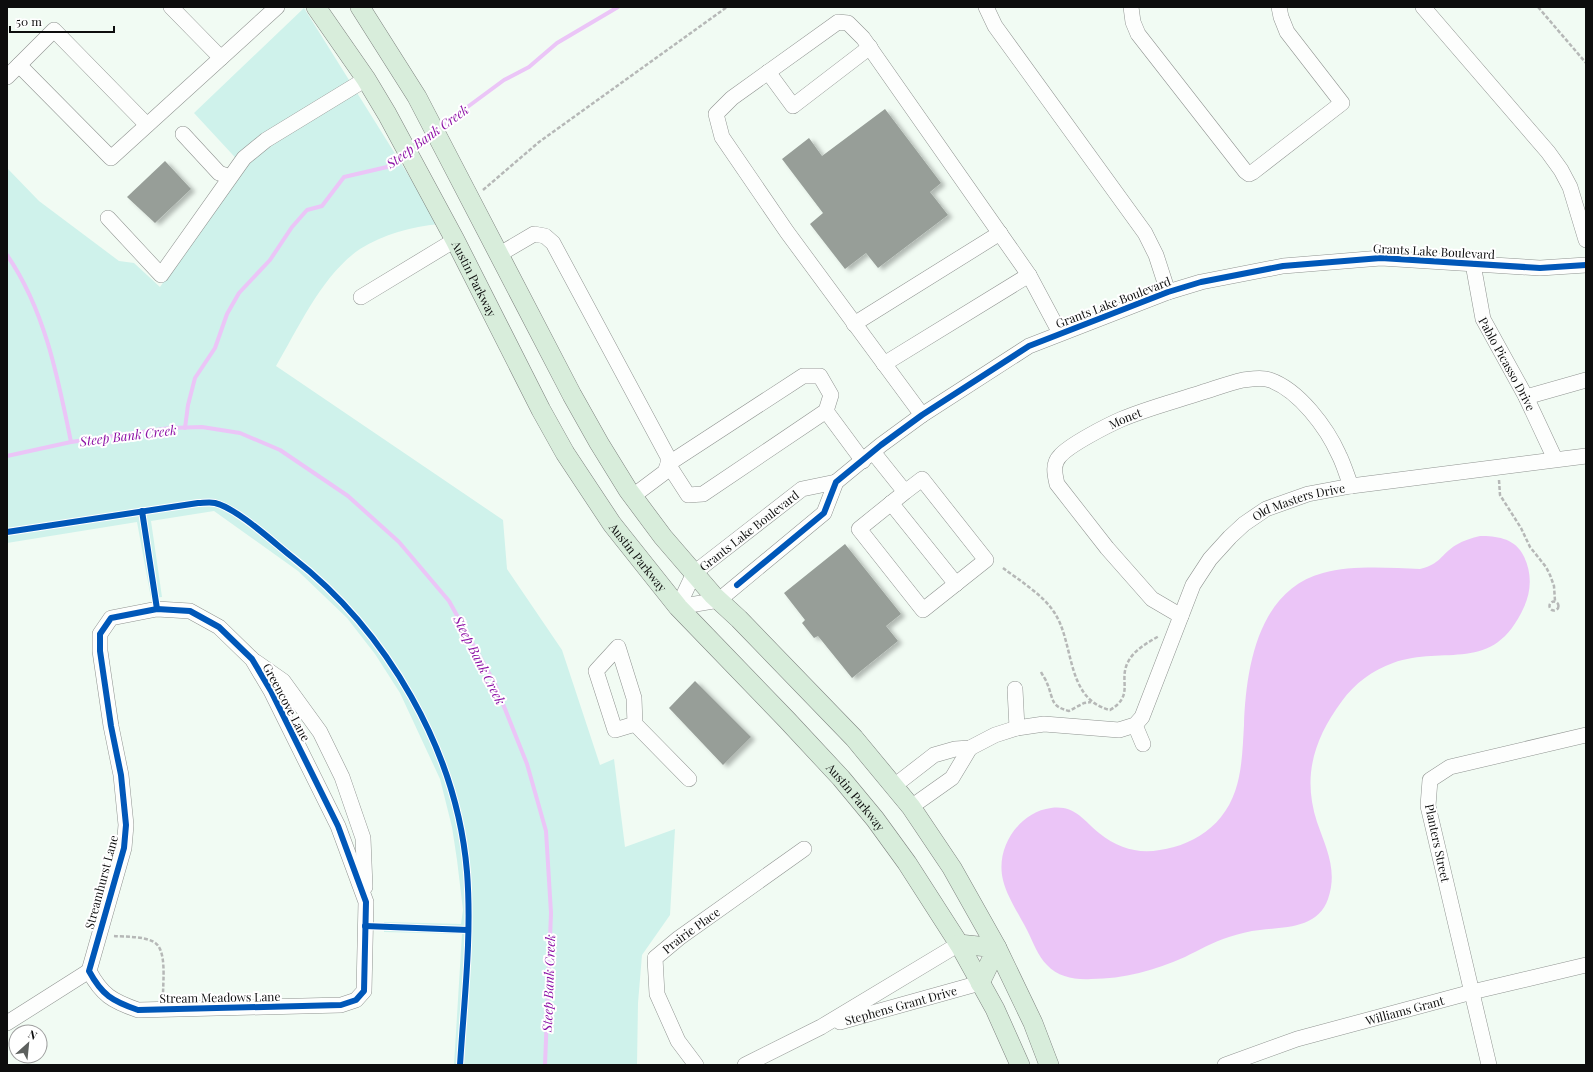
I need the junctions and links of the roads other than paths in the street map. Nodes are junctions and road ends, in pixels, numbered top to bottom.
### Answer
1 (171, 7) edge
2 (277, 7) edge
3 (316, 7) edge
4 (360, 7) edge
5 (986, 7) edge
6 (1131, 7) edge
7 (1279, 7) edge
8 (1423, 7) edge
9 (870, 47) junction
10 (221, 58) junction
11 (20, 65) junction
12 (768, 72) junction
13 (7, 77) edge
14 (366, 79) junction
15 (147, 125) junction
16 (183, 134) dead end
17 (230, 177) junction
18 (108, 218) dead end
19 (1000, 233) junction
20 (455, 240) junction
21 (1586, 240) edge
22 (500, 254) junction
23 (1473, 264) junction
24 (1586, 265) edge
25 (1029, 275) junction
26 (1168, 292) junction
27 (361, 297) dead end
28 (854, 324) junction
29 (1060, 334) junction
30 (884, 364) junction
31 (1586, 380) edge
32 (1526, 397) junction
33 (826, 411) junction
34 (922, 415) junction
35 (868, 456) junction
36 (1586, 456) edge
37 (1555, 459) junction
38 (668, 464) junction
39 (836, 482) junction
40 (1351, 486) junction
41 (905, 492) junction
42 (633, 496) junction
43 (891, 503) junction
44 (694, 573) junction
45 (956, 584) junction
46 (719, 600) junction
47 (678, 607) junction
48 (1182, 616) junction
49 (252, 659) junction
50 (1015, 689) dead end
51 (635, 724) junction
52 (1135, 725) junction
53 (1017, 728) junction
54 (1586, 735) edge
55 (1143, 744) dead end
56 (970, 748) junction
57 (121, 775) joint
58 (689, 778) dead end
59 (894, 786) junction
60 (911, 807) junction
61 (804, 849) dead end
62 (366, 902) junction
63 (958, 944) junction
64 (997, 948) junction
65 (1586, 965) edge
66 (88, 971) junction
67 (980, 983) junction
68 (364, 991) joint
69 (1472, 992) junction
70 (7, 1023) edge
71 (821, 1027) junction
72 (696, 1065) edge
73 (745, 1065) edge
74 (1020, 1065) edge
75 (1050, 1065) edge
76 (1226, 1065) edge
77 (1489, 1065) edge

1 - 10 street
2 - 10 street
3 - 14 main road, Austin Parkway
4 - 22 main road
5 - 26 street
6 - 7 street
8 - 21 street
9 - 12 street
9 - 12 street
9 - 19 street
10 - 15 street
11 - 13 street
11 - 15 street
11 - 15 street
12 - 28 street
14 - 17 street
14 - 20 main road, Austin Parkway
16 - 17 street
17 - 18 street
19 - 25 street
19 - 28 street
20 - 27 street
20 - 47 main road, Austin Parkway
22 - 38 street
22 - 42 main road
23 - 24 street, Grants Lake Boulevard
23 - 26 street, Grants Lake Boulevard
23 - 32 street, Pablo Picasso Drive
25 - 29 street
25 - 30 street
26 - 29 street, Grants Lake Boulevard
28 - 30 street
29 - 34 street, Grants Lake Boulevard
30 - 34 street
31 - 32 street
32 - 37 street, Pablo Picasso Drive
33 - 35 street
33 - 38 street
33 - 38 street
34 - 35 street, Grants Lake Boulevard
35 - 39 street, Grants Lake Boulevard
35 - 41 street
36 - 37 street, Old Masters Drive
37 - 40 street, Old Masters Drive
38 - 42 street
39 - 44 street, Grants Lake Boulevard
39 - 46 street
40 - 48 street, Old Masters Drive
40 - 48 street, Monet
41 - 43 street
41 - 45 street
42 - 44 main road
43 - 45 street
43 - 45 street
44 - 46 main road
44 - 47 street, Grants Lake Boulevard
46 - 47 street
46 - 59 main road
47 - 63 main road, Austin Parkway
48 - 52 street, Old Masters Drive
49 - 57 street, Greencove Lane
49 - 62 street, Greencove Lane
49 - 62 street, Greencove Lane
50 - 53 street
51 - 51 street
51 - 58 street
52 - 53 street
52 - 55 street
53 - 56 street
54 - 69 street, Planters Street
56 - 59 street
56 - 60 street
57 - 66 street, Streamhurst Lane
59 - 60 main road
60 - 64 main road
61 - 72 street, Prairie Place
62 - 68 street, Greencove Lane
63 - 64 main road
63 - 67 main road, Austin Parkway
63 - 71 street, Stephens Grant Drive
64 - 67 main road
64 - 75 main road
65 - 69 street, Williams Grant
66 - 68 street, Stream Meadows Lane
66 - 70 street
67 - 71 street, Stephens Grant Drive
67 - 74 main road, Austin Parkway
69 - 76 street, Williams Grant
69 - 77 street, Planters Street
71 - 73 street, Stephens Grant Drive

